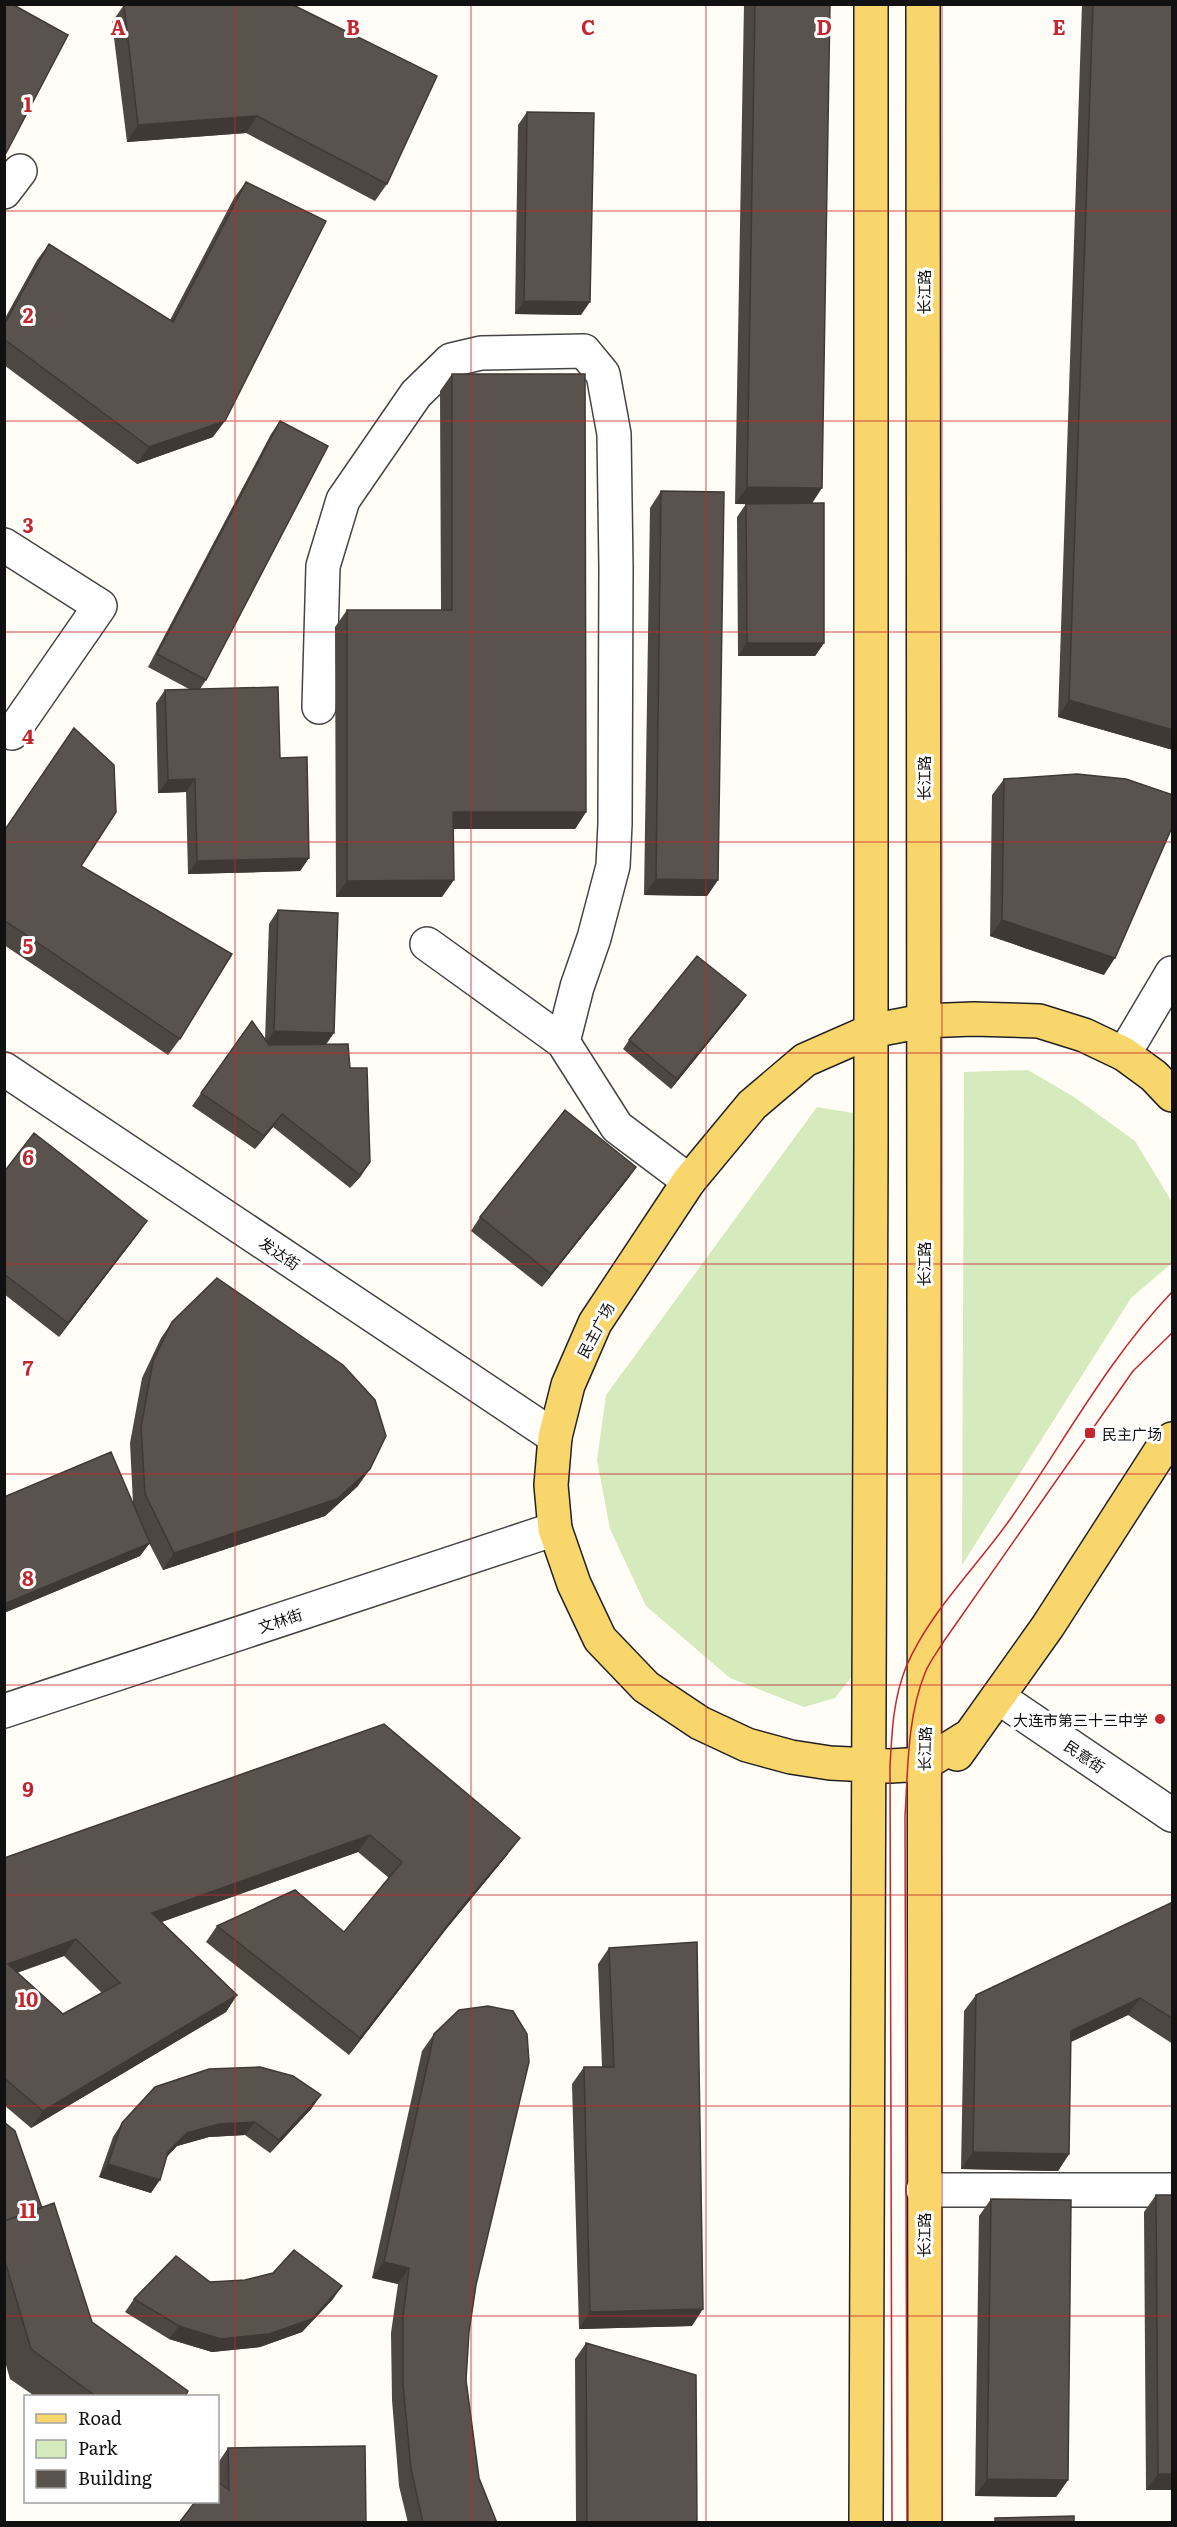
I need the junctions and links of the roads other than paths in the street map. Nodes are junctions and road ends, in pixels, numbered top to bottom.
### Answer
1 (871, 4) edge
2 (923, 4) edge
3 (4, 545) edge
4 (319, 707) dead end
5 (12, 733) dead end
6 (427, 944) dead end
7 (1173, 973) edge
8 (923, 1021) junction
9 (871, 1031) junction
10 (563, 1042) junction
11 (1124, 1054) junction
12 (9, 1082) edge
13 (1173, 1095) edge
14 (689, 1181) junction
15 (555, 1437) junction
16 (1173, 1439) edge
17 (555, 1529) junction
18 (998, 1697) junction
19 (4, 1711) edge
20 (969, 1736) junction
21 (924, 1764) junction
22 (869, 1765) junction
23 (924, 1802) junction
24 (1173, 1815) edge
25 (923, 2190) junction
26 (1173, 2190) edge
27 (866, 2523) edge
28 (925, 2523) edge

1 - 9 main road
2 - 8 main road, 长江路
3 - 5 street
4 - 10 street
6 - 10 street
7 - 11 street
8 - 9 main road, 民主广场
8 - 11 main road, 民主广场
8 - 21 main road, 长江路
9 - 14 main road, 民主广场
9 - 22 main road
10 - 14 street
11 - 13 main road, 民主广场
12 - 15 street, 发达街
14 - 15 main road, 民主广场
15 - 17 main road, 民主广场
16 - 18 main road
17 - 19 street, 文林街
17 - 22 main road, 民主广场
18 - 20 main road
18 - 24 street, 民意街
20 - 21 main road
20 - 23 main road
21 - 22 main road, 民主广场
21 - 23 main road, 长江路
22 - 27 main road
23 - 25 main road, 长江路
25 - 26 street
25 - 28 main road, 长江路

